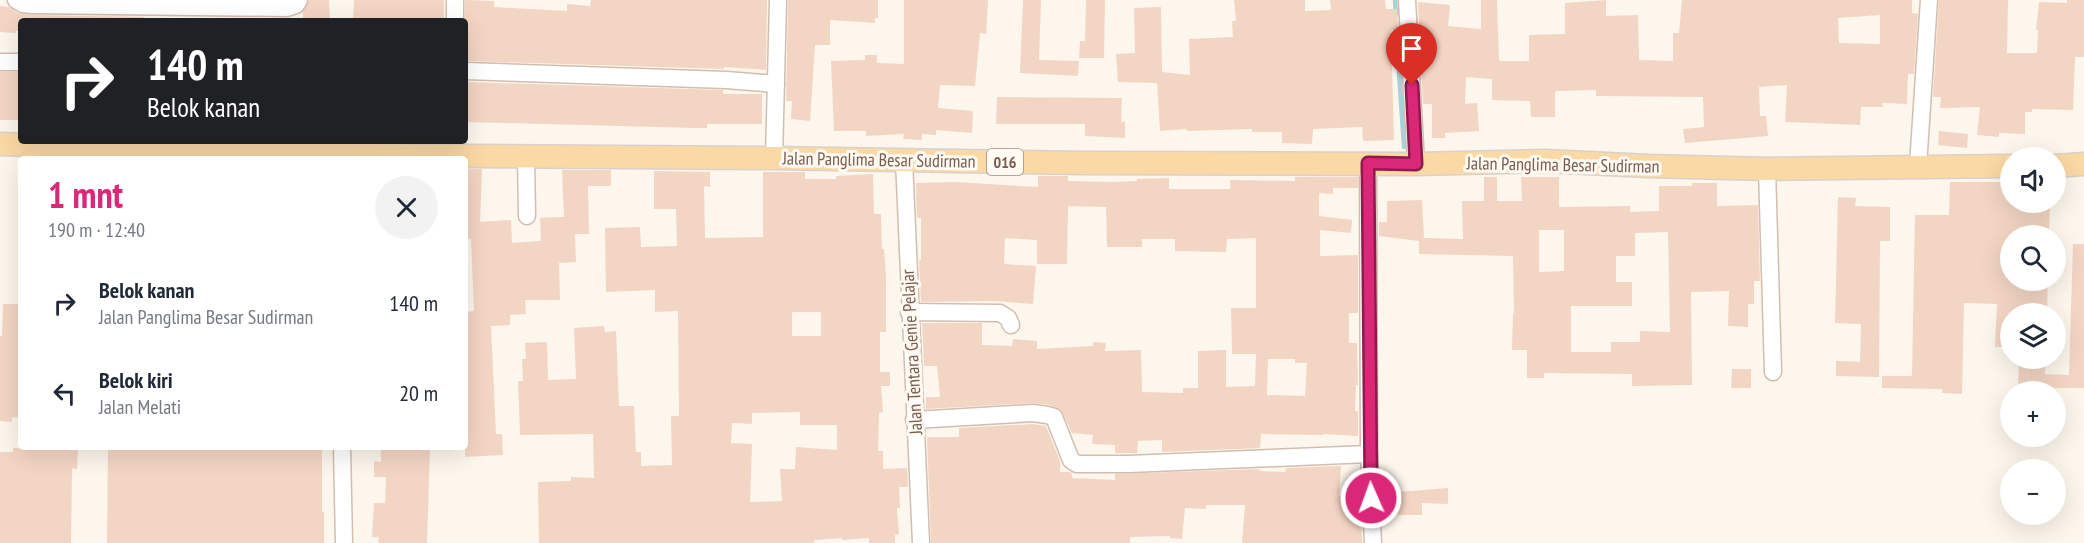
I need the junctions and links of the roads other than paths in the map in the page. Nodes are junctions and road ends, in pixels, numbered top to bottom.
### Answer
1 (16, 0) edge
2 (299, 0) edge
3 (455, 0) edge
4 (778, 0) edge
5 (1407, 0) edge
6 (1929, 0) edge
7 (455, 18) edge
8 (0, 62) edge
9 (18, 62) edge
10 (468, 71) edge
11 (776, 84) junction
12 (0, 144) edge
13 (315, 156) edge
14 (468, 156) edge
15 (526, 156) junction
16 (774, 158) junction
17 (904, 160) junction
18 (1368, 163) junction
19 (1416, 164) junction
20 (2084, 164) edge
21 (2066, 165) edge
22 (1918, 166) junction
23 (2000, 166) edge
24 (1767, 169) junction
25 (527, 216) dead end
26 (909, 312) junction
27 (1011, 325) dead end
28 (1773, 372) dead end
29 (914, 420) junction
30 (342, 450) edge
31 (1370, 454) junction
32 (344, 543) edge
33 (921, 543) edge
34 (1373, 543) edge

1 - 2 street
3 - 7 street
4 - 11 street
5 - 19 street
6 - 22 street
8 - 9 street
10 - 11 street
11 - 16 street
12 - 13 main road, Jalan Panglima Besar Sudirman / 016
14 - 15 main road, Jalan Panglima Besar Sudirman / 016
15 - 16 main road, Jalan Panglima Besar Sudirman / 016
15 - 25 street
16 - 17 main road, Jalan Panglima Besar Sudirman / 016
17 - 18 main road, Jalan Panglima Besar Sudirman / 016
17 - 26 street, Jalan Tentara Genie Pelajar
18 - 19 main road, Jalan Panglima Besar Sudirman / 016
18 - 31 street
19 - 24 main road, Jalan Panglima Besar Sudirman / 016
20 - 21 main road
22 - 23 main road, Jalan Panglima Besar Sudirman / 016
22 - 24 main road, Jalan Panglima Besar Sudirman / 016
24 - 28 street
26 - 27 street
26 - 29 street, Jalan Tentara Genie Pelajar
29 - 31 street
29 - 33 street, Jalan Tentara Genie Pelajar
30 - 32 street
31 - 34 street

